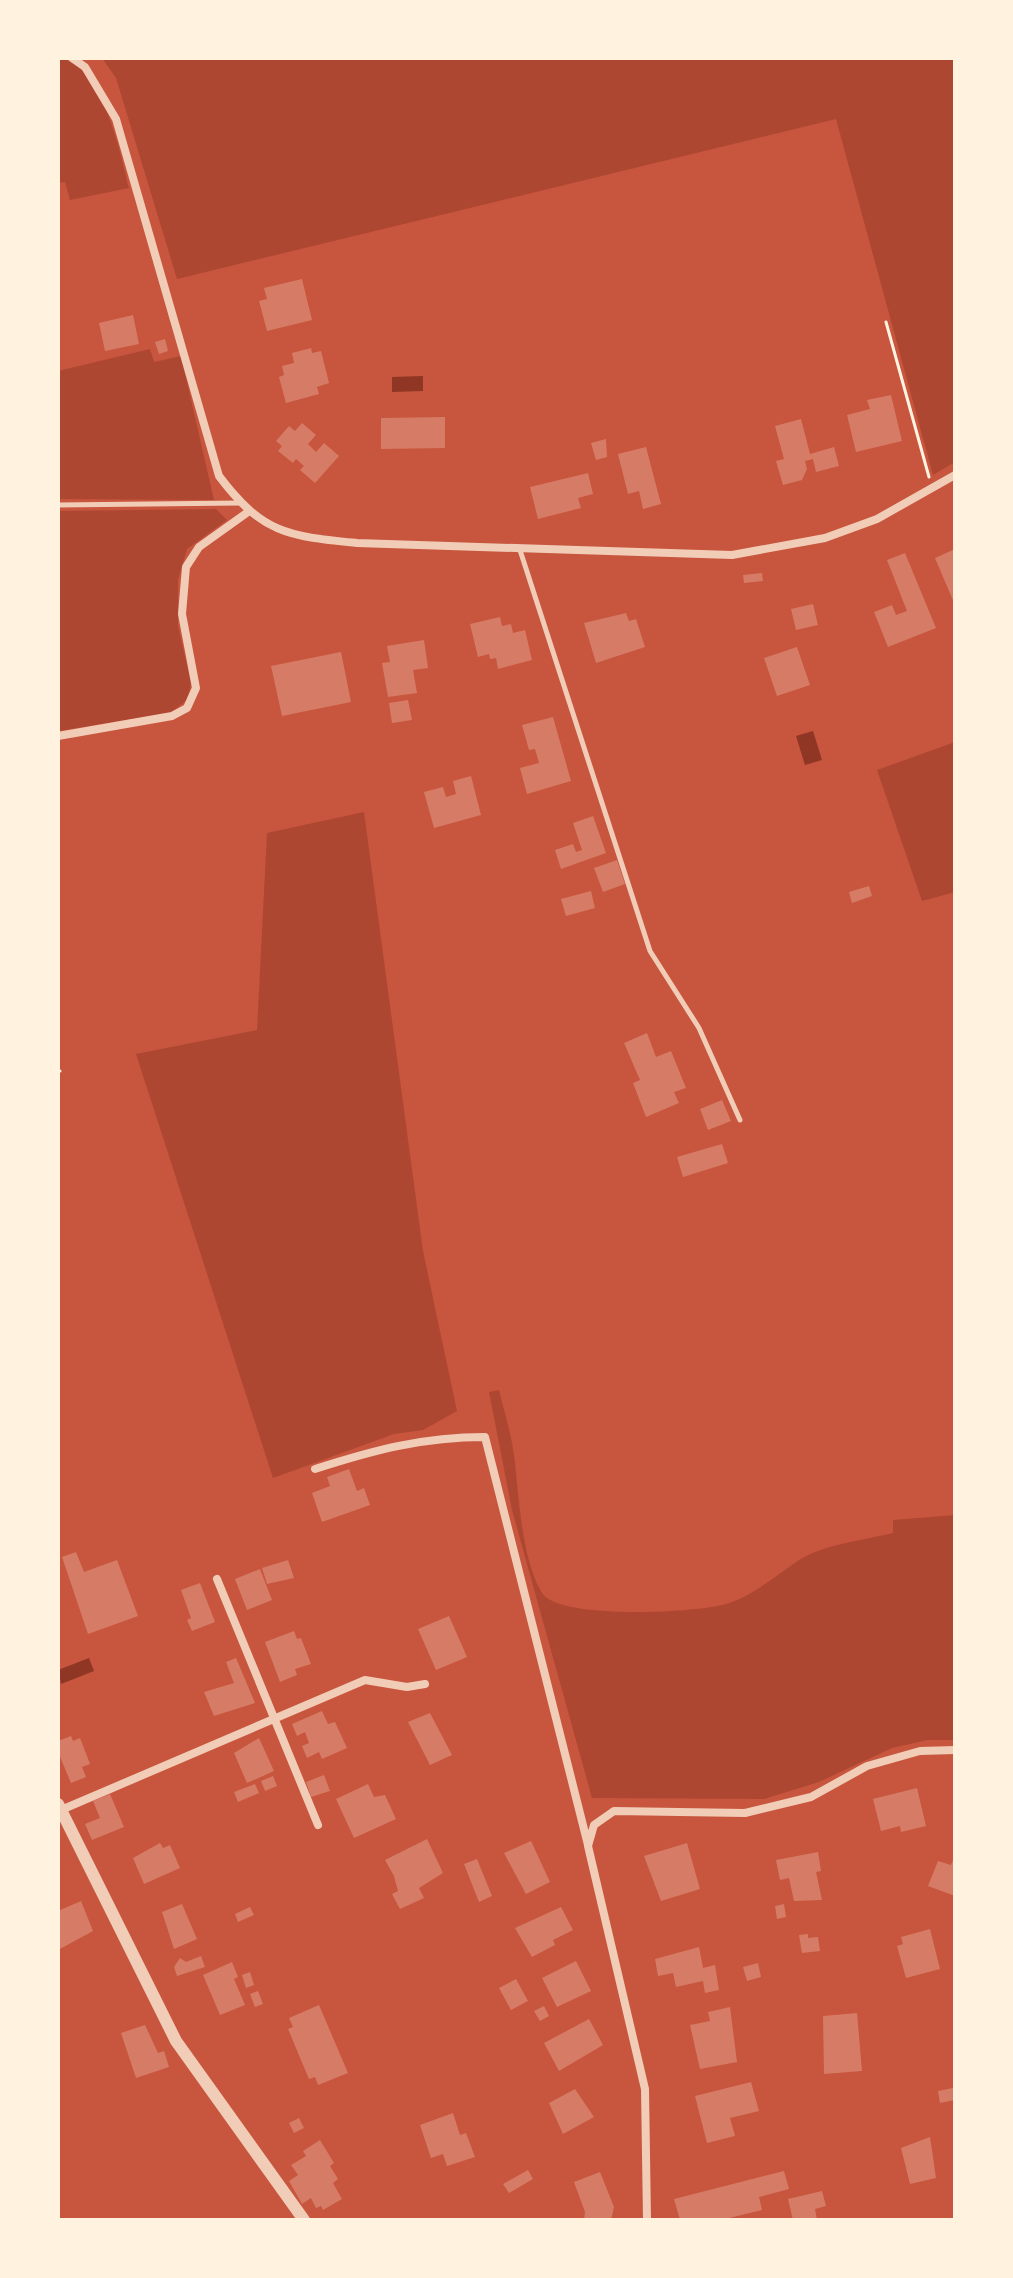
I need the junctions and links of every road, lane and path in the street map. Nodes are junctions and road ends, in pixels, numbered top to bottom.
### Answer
1 (72, 58) edge
2 (886, 322) dead end
3 (955, 475) edge
4 (932, 489) junction
5 (240, 503) junction
6 (58, 505) edge
7 (248, 512) junction
8 (519, 546) junction
9 (58, 736) edge
10 (740, 1120) dead end
11 (315, 1469) dead end
12 (217, 1579) dead end
13 (425, 1684) dead end
14 (274, 1717) junction
15 (955, 1750) edge
16 (60, 1807) edge
17 (318, 1825) dead end
18 (588, 1846) junction
19 (303, 2218) edge
20 (316, 2220) edge
21 (647, 2220) edge

1 - 5 street
2 - 4 path
3 - 4 street
4 - 8 street
5 - 6 lane
5 - 7 street
7 - 8 street
7 - 9 street
8 - 10 lane
11 - 18 street
12 - 14 street
13 - 14 street
14 - 16 street
14 - 17 street
15 - 18 street
16 - 19 street
18 - 21 street
19 - 20 street

